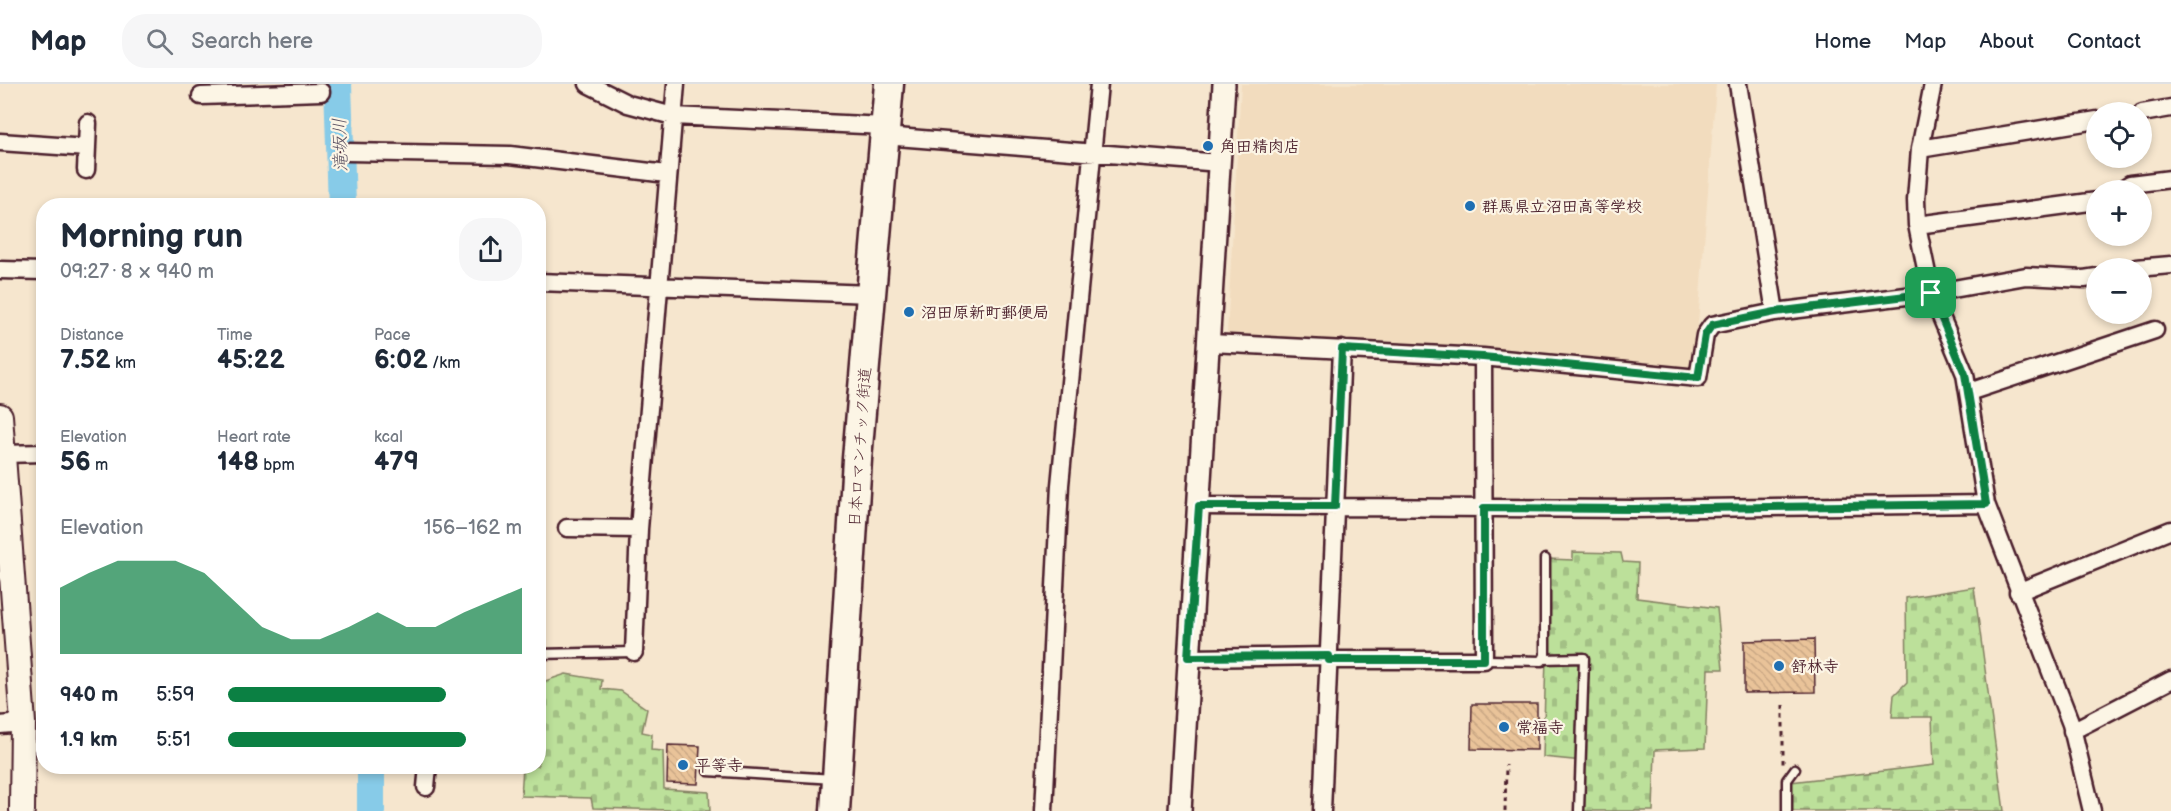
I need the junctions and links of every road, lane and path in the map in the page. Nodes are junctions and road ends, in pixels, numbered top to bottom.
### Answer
1 (588, 84) edge
2 (676, 84) edge
3 (889, 84) edge
4 (1098, 84) edge
5 (1224, 84) edge
6 (1738, 84) edge
7 (1933, 84) edge
8 (246, 90) edge
9 (321, 92) dead end
10 (201, 96) dead end
11 (2171, 108) edge
12 (2152, 111) edge
13 (673, 116) junction
14 (2086, 122) edge
15 (88, 123) dead end
16 (884, 131) junction
17 (0, 141) edge
18 (87, 148) junction
19 (1920, 149) junction
20 (348, 152) dead end
21 (1092, 153) junction
22 (1220, 163) junction
23 (86, 170) dead end
24 (668, 174) junction
25 (2171, 179) edge
26 (2152, 181) edge
27 (2086, 202) edge
28 (1917, 225) junction
29 (2171, 265) edge
30 (2152, 267) edge
31 (0, 270) edge
32 (36, 271) edge
33 (2086, 279) edge
34 (546, 282) edge
35 (657, 285) junction
36 (1931, 293) junction
37 (872, 294) junction
38 (1775, 312) junction
39 (2155, 330) dead end
40 (1211, 343) junction
41 (1342, 349) junction
42 (1483, 357) junction
43 (1969, 392) junction
44 (0, 416) edge
45 (36, 453) edge
46 (3, 454) junction
47 (1986, 504) junction
48 (1199, 506) junction
49 (1335, 506) junction
50 (1484, 508) junction
51 (567, 528) dead end
52 (639, 529) junction
53 (2171, 530) edge
54 (1545, 559) dead end
55 (5, 567) edge
56 (2018, 592) junction
57 (634, 652) joint
58 (546, 654) edge
59 (1188, 657) junction
60 (1329, 658) junction
61 (1543, 658) junction
62 (1484, 660) junction
63 (2171, 680) edge
64 (1783, 705) dead end
65 (11, 724) edge
66 (2072, 731) junction
67 (1506, 765) dead end
68 (1796, 769) dead end
69 (708, 771) dead end
70 (427, 774) edge
71 (1783, 776) dead end
72 (837, 779) junction
73 (426, 787) dead end
74 (22, 811) edge
75 (835, 811) edge
76 (1044, 811) edge
77 (1180, 811) edge
78 (1322, 811) edge
79 (1505, 811) edge
80 (1579, 811) edge
81 (1787, 811) edge
82 (2092, 811) edge

1 - 13 street
2 - 13 street
3 - 16 highway, 日本ロマンチック街道
4 - 21 street
5 - 22 street
6 - 38 street
7 - 19 street
8 - 9 street
8 - 10 street
11 - 12 street
13 - 16 street
13 - 24 street
14 - 19 street
15 - 18 street
16 - 21 street
16 - 37 highway, 日本ロマンチック街道
17 - 18 street
18 - 23 street
19 - 28 street
20 - 24 street
21 - 22 street
21 - 76 street
22 - 40 street
24 - 35 street
25 - 26 street
27 - 28 street
28 - 36 street
29 - 30 street
31 - 32 street
33 - 36 street
34 - 35 street
35 - 37 street
35 - 52 street
36 - 38 street
36 - 43 street
37 - 72 highway, 日本ロマンチック街道
38 - 42 street
39 - 43 street
40 - 41 street
40 - 48 street
41 - 42 street
41 - 49 street
42 - 50 street
43 - 47 street
44 - 46 main road
45 - 46 street
46 - 55 main road
47 - 50 street
47 - 56 street
48 - 49 street
48 - 59 street
49 - 50 street
49 - 60 street
50 - 62 street
51 - 52 street
52 - 57 street
53 - 56 street
54 - 61 lane
55 - 65 main road
56 - 66 street
57 - 58 lane
59 - 60 street
59 - 77 street
60 - 62 street
60 - 78 street
61 - 62 lane
61 - 80 lane
63 - 66 street
64 - 71 path
65 - 74 main road
66 - 82 street
67 - 79 path
68 - 81 lane
69 - 72 lane
70 - 73 street
72 - 75 highway, 日本ロマンチック街道

